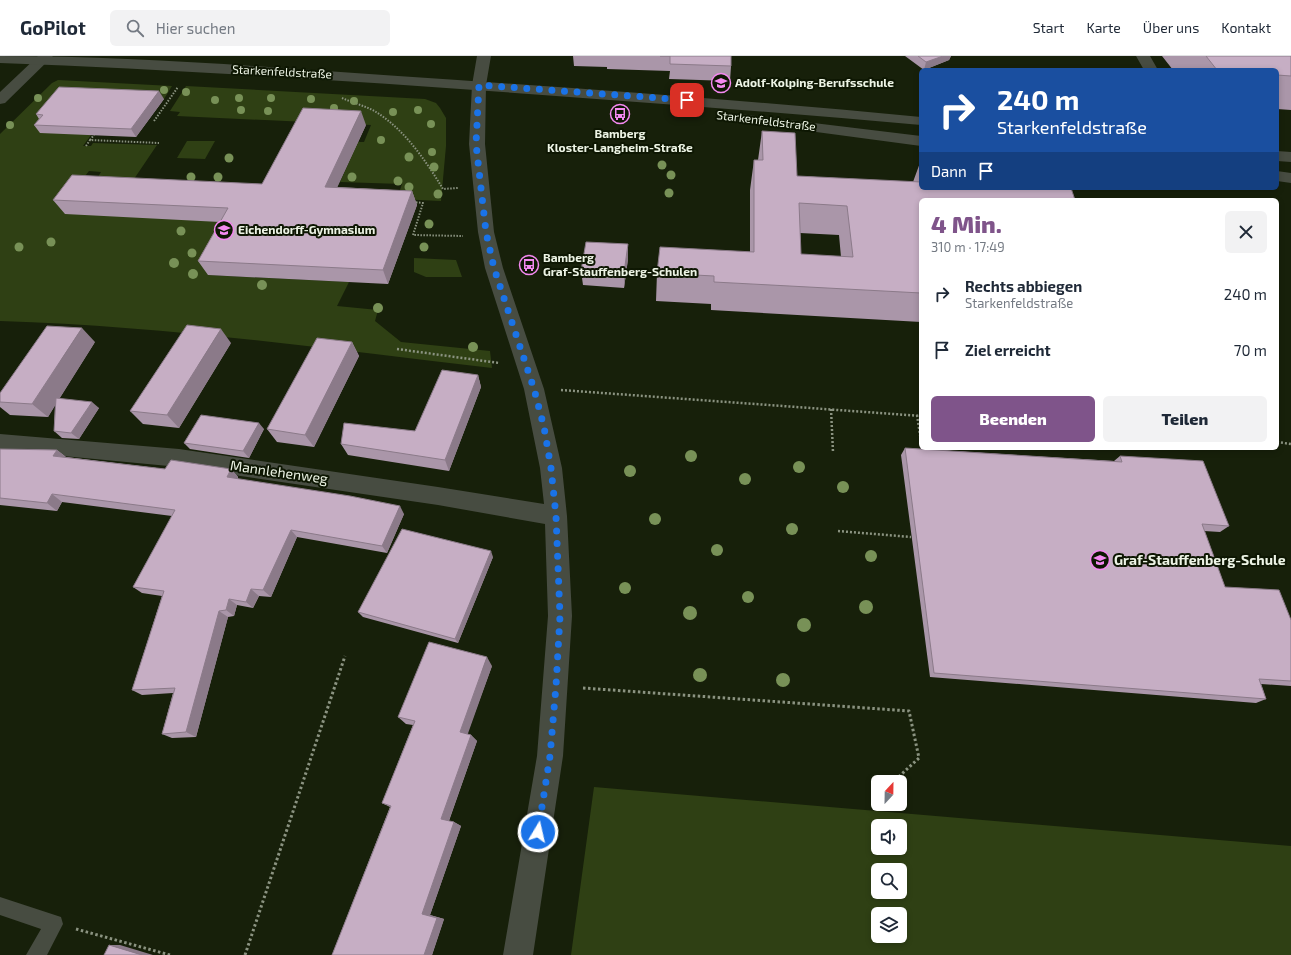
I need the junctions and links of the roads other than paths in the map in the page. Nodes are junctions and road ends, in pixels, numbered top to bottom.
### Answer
1 (484, 56) edge
2 (1143, 56) edge
3 (44, 58) edge
4 (0, 59) edge
5 (1150, 68) edge
6 (479, 85) junction
7 (564, 92) junction
8 (0, 100) edge
9 (919, 121) edge
10 (919, 142) edge
11 (1279, 156) edge
12 (1291, 157) edge
13 (1279, 176) edge
14 (1291, 178) edge
15 (0, 442) edge
16 (556, 516) junction
17 (0, 906) edge
18 (36, 955) edge
19 (518, 955) edge

1 - 6 street
2 - 5 street
3 - 4 street, Starkenfeldstraße
3 - 6 street, Starkenfeldstraße
3 - 8 street
6 - 7 street, Starkenfeldstraße
6 - 16 street
7 - 9 street, Starkenfeldstraße
7 - 10 street, Starkenfeldstraße
11 - 12 street
13 - 14 street
15 - 16 street, Mannlehenweg
16 - 19 street
17 - 18 lane

